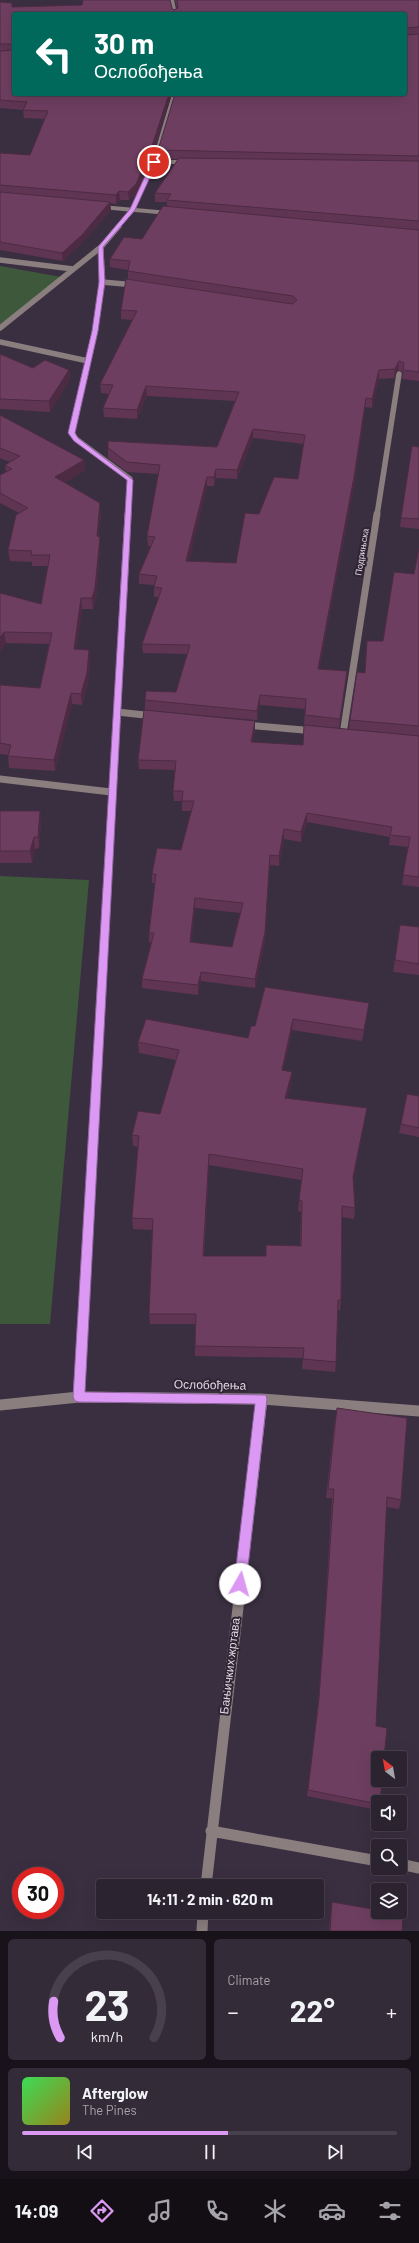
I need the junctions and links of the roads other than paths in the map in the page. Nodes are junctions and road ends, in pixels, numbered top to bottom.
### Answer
1 (172, 0) edge
2 (175, 12) edge
3 (173, 96) edge
4 (154, 162) junction
5 (193, 162) edge
6 (94, 206) edge
7 (132, 210) junction
8 (172, 213) edge
9 (101, 247) junction
10 (0, 260) edge
11 (73, 269) junction
12 (102, 282) junction
13 (139, 285) edge
14 (0, 328) edge
15 (0, 342) edge
16 (88, 362) junction
17 (399, 374) edge
18 (117, 712) junction
19 (164, 717) edge
20 (234, 724) edge
21 (320, 732) edge
22 (336, 733) edge
23 (0, 779) edge
24 (111, 792) junction
25 (79, 1397) junction
26 (262, 1399) junction
27 (0, 1405) edge
28 (419, 1411) edge
29 (211, 1831) junction
30 (371, 1860) edge
31 (407, 1865) edge
32 (419, 1868) edge
33 (207, 1879) edge
34 (203, 1919) edge
35 (202, 1931) edge

1 - 2 street
3 - 4 street
4 - 5 street
4 - 7 street
6 - 7 street
7 - 8 street
7 - 9 street
9 - 11 street
9 - 12 street
10 - 11 street
11 - 14 street
12 - 13 street
12 - 16 street
15 - 16 street
16 - 18 street
17 - 22 street, Подрињска
18 - 19 street
18 - 24 street
20 - 21 street
23 - 24 street
24 - 25 street
25 - 26 street, Ослобођења
25 - 27 street, Ослобођења
26 - 28 street, Ослобођења
26 - 29 street, Бањичких жртава
29 - 30 street
29 - 33 street, Бањичких жртава
31 - 32 street
34 - 35 street

